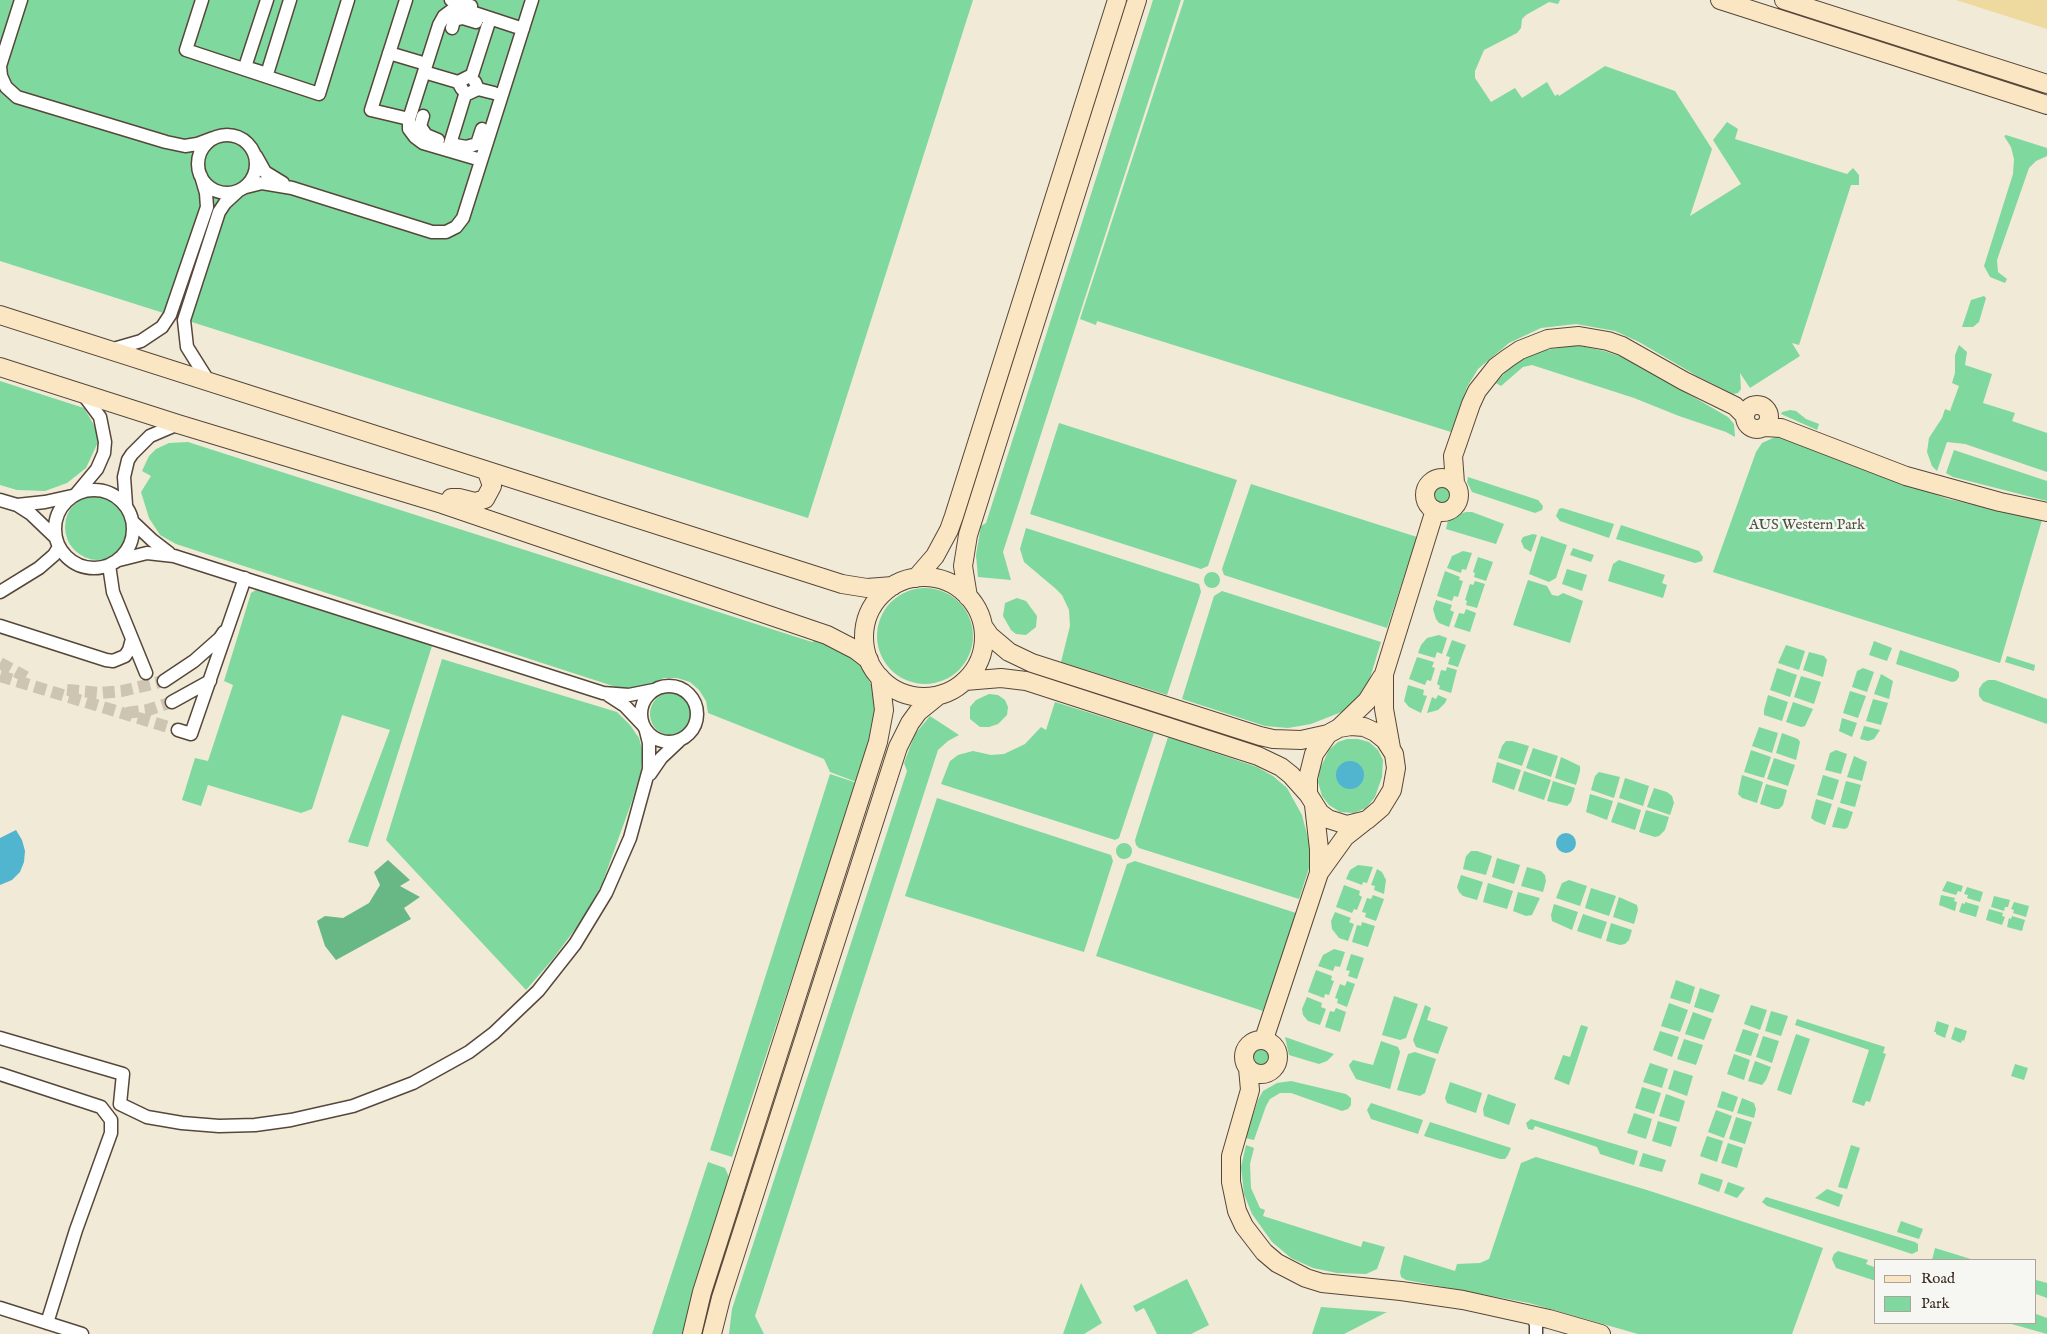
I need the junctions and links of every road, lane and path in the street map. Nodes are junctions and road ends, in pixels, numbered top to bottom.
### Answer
1 (21, 0) edge
2 (202, 0) edge
3 (267, 0) edge
4 (290, 0) edge
5 (348, 0) edge
6 (406, 0) edge
7 (451, 0) edge
8 (532, 0) edge
9 (1117, 0) edge
10 (1137, 0) edge
11 (1720, 0) edge
12 (1784, 0) edge
13 (507, 16) dead end
14 (488, 25) junction
15 (452, 28) dead end
16 (523, 29) junction
17 (1908, 40) junction
18 (1862, 46) junction
19 (389, 53) junction
20 (425, 68) junction
21 (472, 75) junction
22 (458, 82) junction
23 (2047, 84) edge
24 (478, 89) junction
25 (494, 93) junction
26 (465, 95) junction
27 (2047, 105) edge
28 (423, 116) dead end
29 (409, 119) junction
30 (213, 138) junction
31 (166, 142) junction
32 (450, 144) junction
33 (254, 153) junction
34 (481, 160) junction
35 (200, 173) junction
36 (292, 188) junction
37 (241, 189) junction
38 (0, 315) edge
39 (109, 350) junction
40 (0, 367) edge
41 (209, 382) junction
42 (80, 392) junction
43 (178, 424) junction
44 (488, 472) junction
45 (1446, 481) junction
46 (74, 495) junction
47 (0, 500) edge
48 (442, 504) junction
49 (16, 505) junction
50 (126, 506) junction
51 (1435, 510) junction
52 (2047, 512) edge
53 (133, 522) junction
54 (57, 542) junction
55 (174, 556) junction
56 (114, 563) junction
57 (245, 578) junction
58 (916, 578) junction
59 (893, 586) junction
60 (0, 592) edge
61 (968, 596) junction
62 (230, 624) junction
63 (0, 626) edge
64 (983, 626) junction
65 (132, 639) junction
66 (869, 660) junction
67 (1032, 663) junction
68 (146, 673) dead end
69 (1384, 674) junction
70 (880, 677) junction
71 (164, 680) tunnel mouth
72 (210, 680) junction
73 (965, 681) junction
74 (1026, 681) junction
75 (654, 690) junction
76 (603, 693) junction
77 (939, 695) junction
78 (172, 702) tunnel mouth
79 (644, 728) junction
80 (178, 730) tunnel mouth
81 (1334, 731) junction
82 (680, 740) junction
83 (1392, 751) junction
84 (646, 781) junction
85 (1311, 799) junction
86 (1366, 820) junction
87 (1319, 873) junction
88 (0, 1038) edge
89 (1264, 1039) junction
90 (1256, 1071) junction
91 (0, 1074) edge
92 (0, 1308) edge
93 (1531, 1314) junction
94 (47, 1323) junction
95 (82, 1334) edge
96 (692, 1334) edge
97 (712, 1334) edge
98 (1536, 1334) edge
99 (1601, 1334) edge

1 - 31 street
2 - 5 street
3 - 4 street
6 - 19 street
7 - 13 street
8 - 16 street
9 - 58 street
10 - 61 street
11 - 18 street
12 - 17 street
14 - 15 street
14 - 21 street
14 - 25 street
16 - 20 street
16 - 34 street
17 - 18 street
17 - 23 street
18 - 27 street
19 - 20 street
19 - 29 street
20 - 22 street
20 - 29 street
21 - 22 street
21 - 24 street
22 - 26 street
24 - 25 street
24 - 26 street
25 - 32 street
26 - 32 street
28 - 32 street
29 - 34 street
30 - 31 street
30 - 33 street
30 - 35 street
31 - 35 street
33 - 36 street
33 - 37 street
34 - 36 street
35 - 37 street
35 - 39 street
36 - 37 street
37 - 41 street
38 - 39 street
39 - 41 street
40 - 42 street
41 - 44 street
42 - 43 street
42 - 46 street
43 - 48 street
43 - 50 street
44 - 48 street
44 - 59 street
45 - 51 street
45 - 51 street
45 - 52 street
46 - 49 street
46 - 50 street
46 - 54 street
47 - 49 street
48 - 66 street
49 - 54 street
50 - 53 street
51 - 69 street
53 - 55 street
53 - 56 street
54 - 56 street
54 - 60 street
55 - 56 street
55 - 57 street
56 - 65 street
57 - 62 street
57 - 76 street
58 - 59 street
58 - 61 street
59 - 66 street
61 - 64 street
62 - 71 street
62 - 72 street
63 - 65 street
64 - 67 street
64 - 73 street
65 - 68 street
66 - 70 street
67 - 74 street
67 - 81 street
69 - 81 street
69 - 83 street
70 - 77 street
70 - 96 street
72 - 78 street
72 - 80 street
73 - 74 street
73 - 77 street
74 - 85 street
75 - 76 street
75 - 79 street
75 - 82 street
76 - 79 street
77 - 97 street
79 - 82 street
79 - 84 street
81 - 83 street
81 - 85 street
82 - 84 street
83 - 86 street
84 - 88 street
85 - 86 street
85 - 87 street
86 - 87 street
87 - 89 street
89 - 90 street
89 - 90 street
90 - 93 street
91 - 94 street
92 - 94 street
93 - 98 street
93 - 99 street
94 - 95 street

